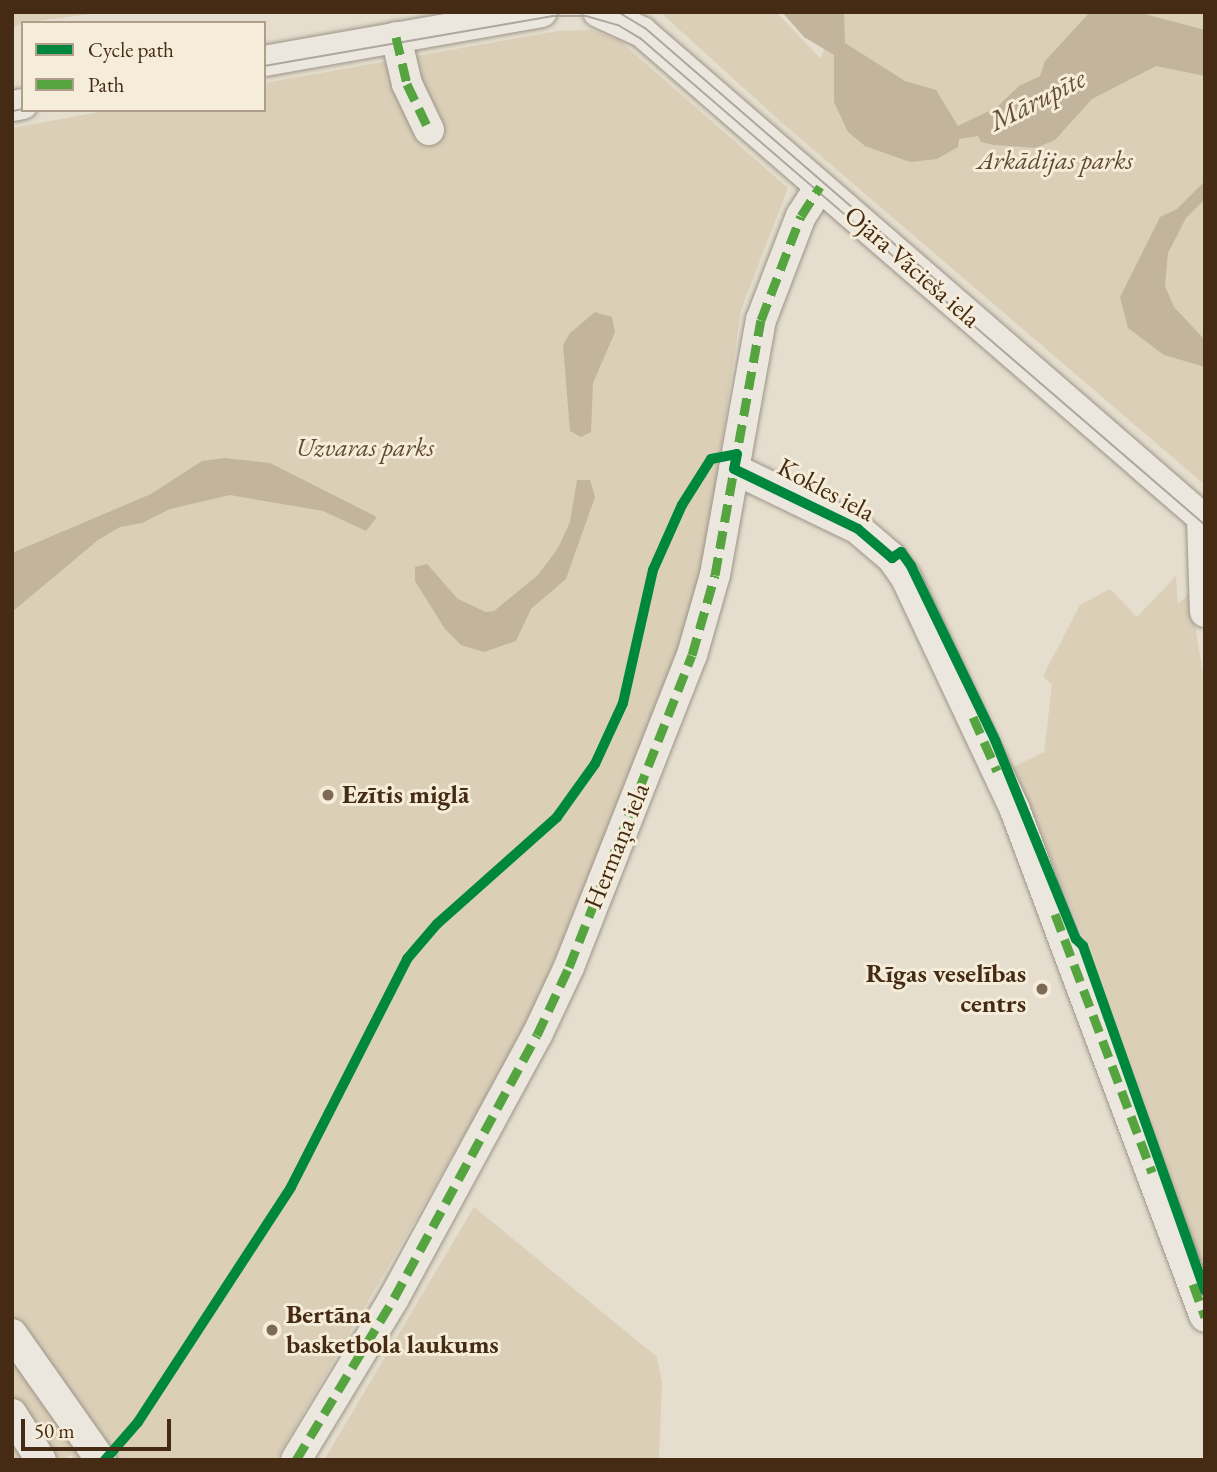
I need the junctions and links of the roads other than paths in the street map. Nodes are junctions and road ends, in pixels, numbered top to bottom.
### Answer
1 (542, 12) edge
2 (608, 15) edge
3 (396, 37) junction
4 (266, 61) edge
5 (429, 130) dead end
6 (820, 187) junction
7 (734, 469) junction
8 (1203, 519) edge
9 (1205, 612) edge
10 (1205, 1317) edge
11 (12, 1334) edge
12 (47, 1387) junction
13 (12, 1412) edge
14 (41, 1460) edge
15 (101, 1460) edge
16 (296, 1460) edge

1 - 3 street
2 - 6 street, Ojāra Vācieša iela
3 - 4 street
3 - 5 street
6 - 7 street, Hermaņa iela
6 - 8 street, Ojāra Vācieša iela
7 - 10 street, Kokles iela
7 - 16 street, Hermaņa iela
8 - 9 street
11 - 12 street
12 - 13 street
12 - 15 street
13 - 14 street

